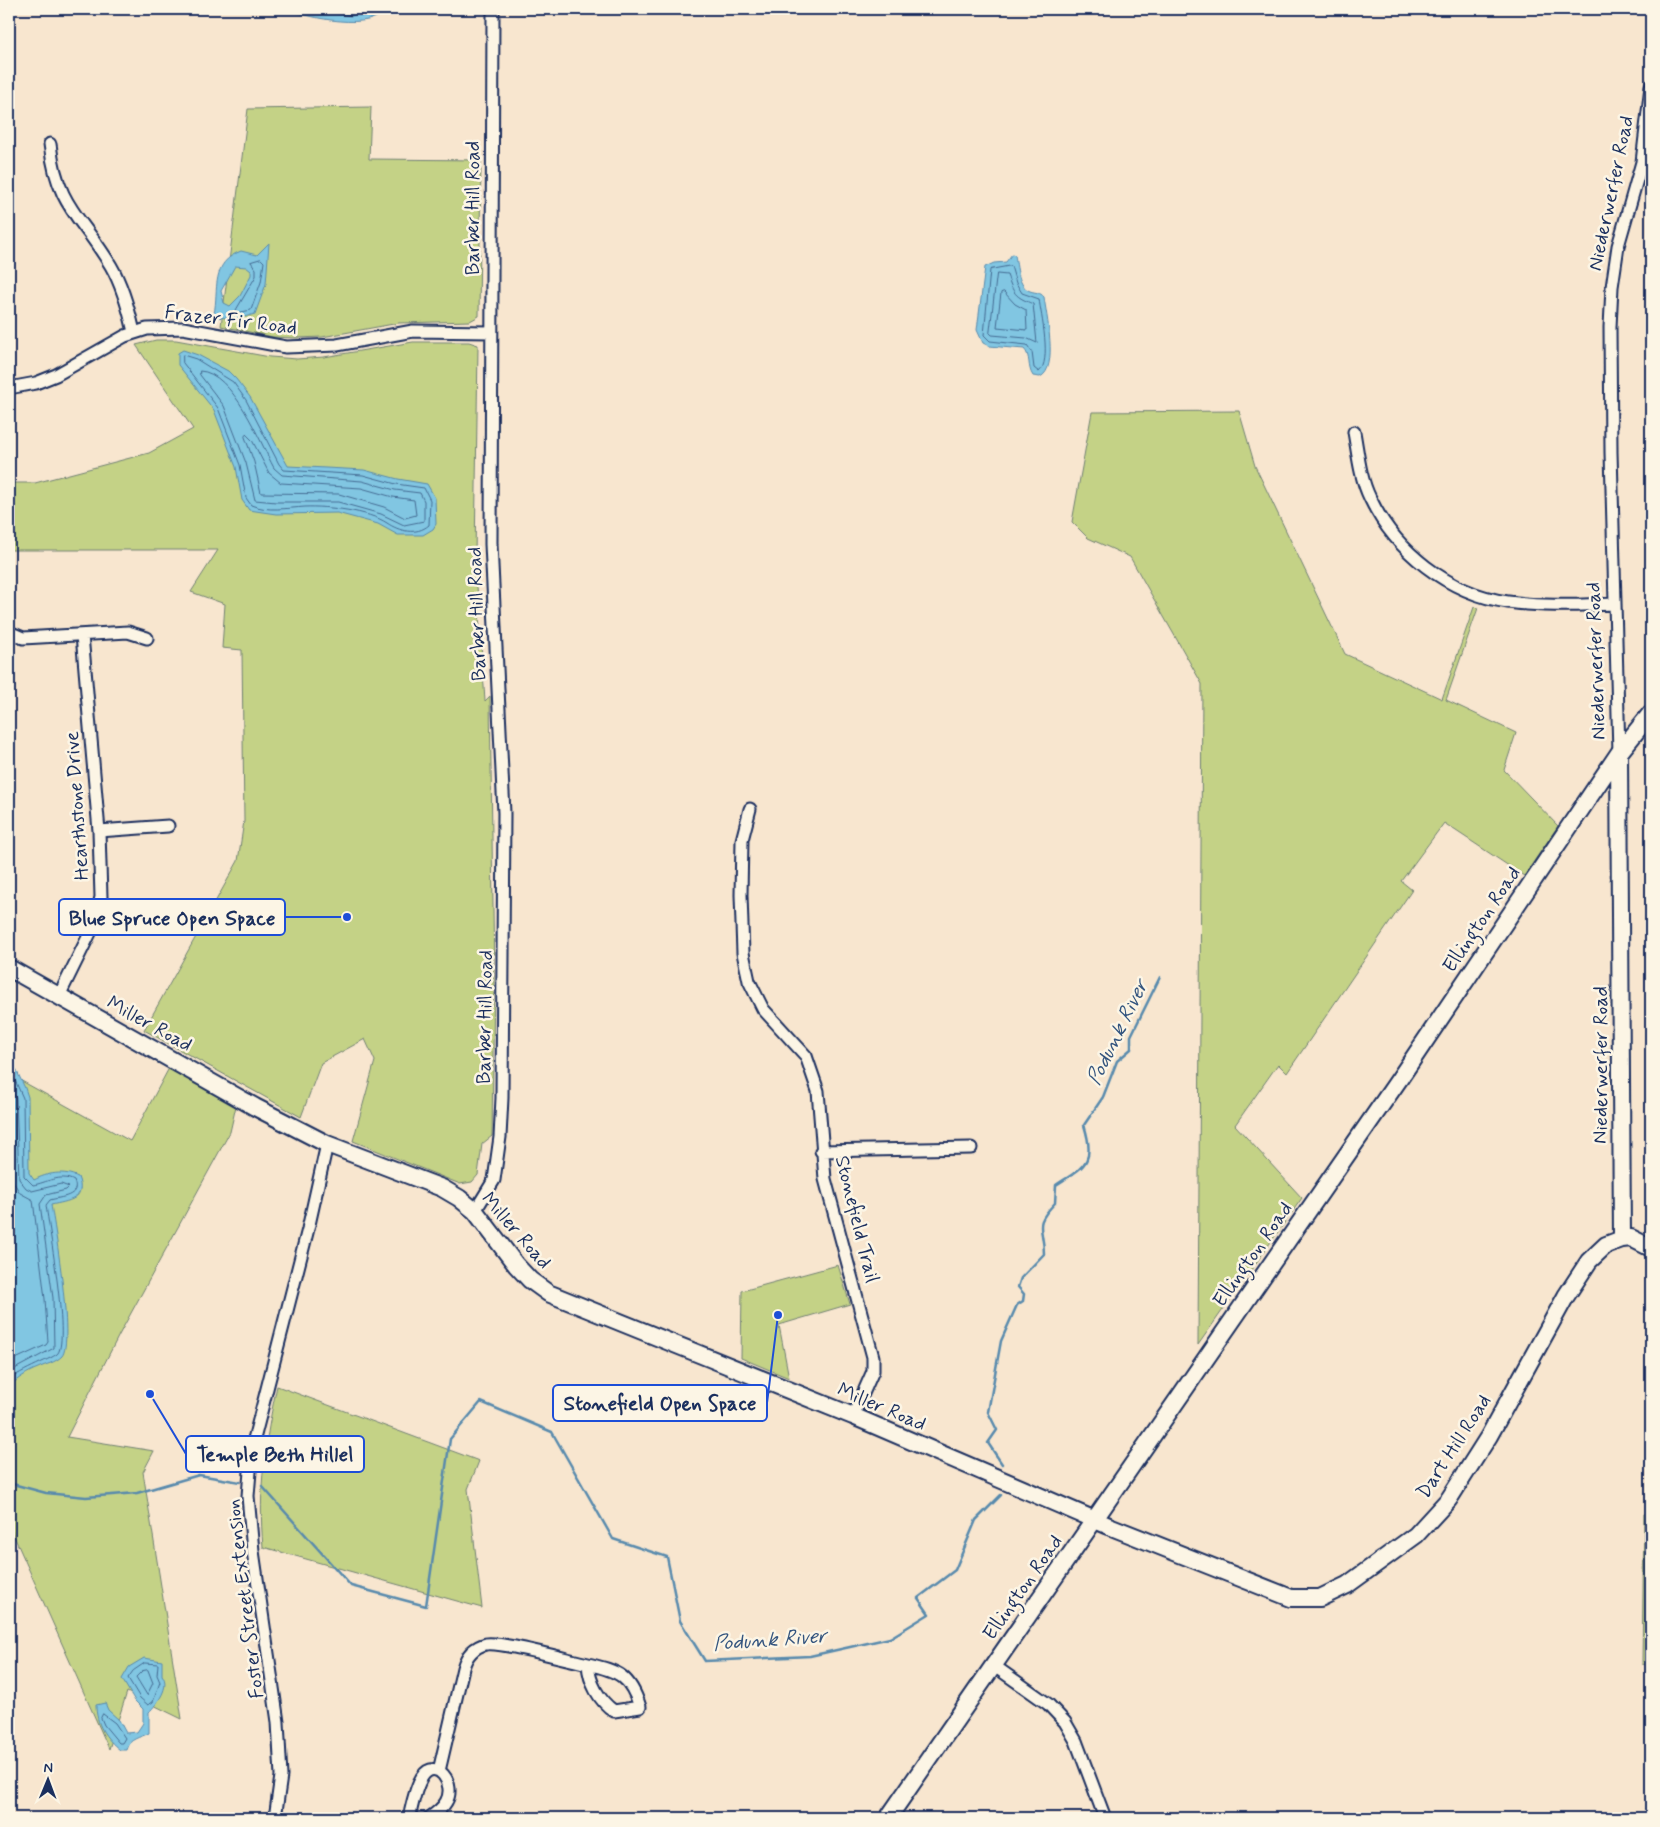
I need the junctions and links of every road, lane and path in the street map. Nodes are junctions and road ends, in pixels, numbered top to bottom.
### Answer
1 (493, 9) edge
2 (1651, 86) edge
3 (50, 144) dead end
4 (134, 332) junction
5 (491, 332) junction
6 (9, 388) edge
7 (1354, 432) dead end
8 (1614, 604) junction
9 (9, 632) edge
10 (82, 635) junction
11 (147, 638) dead end
12 (1651, 713) edge
13 (1619, 753) junction
14 (750, 809) dead end
15 (168, 826) dead end
16 (99, 831) junction
17 (9, 968) edge
18 (58, 996) junction
19 (327, 1144) junction
20 (971, 1148) dead end
21 (822, 1151) junction
22 (475, 1211) junction
23 (1622, 1239) junction
24 (1651, 1248) edge
25 (853, 1416) junction
26 (1094, 1519) junction
27 (588, 1664) junction
28 (994, 1665) junction
29 (439, 1771) junction
30 (275, 1818) edge
31 (409, 1818) edge
32 (429, 1818) edge
33 (888, 1818) edge
34 (1105, 1818) edge

1 - 5 street, Barber Hill Road
2 - 8 street, Niederwerfer Road
3 - 4 street
4 - 5 street, Frazer Fir Road
4 - 6 street, Frazer Fir Road
5 - 22 street, Barber Hill Road
7 - 8 street
8 - 13 street, Niederwerfer Road
9 - 10 street
10 - 11 street
10 - 16 street, Hearthstone Drive
12 - 13 street, Ellington Road
13 - 23 street, Niederwerfer Road
13 - 26 street, Ellington Road
14 - 21 street, Stonefield Trail
15 - 16 street
16 - 18 street, Hearthstone Drive
17 - 18 street, Miller Road
18 - 19 street, Miller Road
19 - 22 street, Miller Road
19 - 30 street, Foster Street Extension
20 - 21 street
21 - 25 street, Stonefield Trail
22 - 25 street, Miller Road
23 - 24 street
23 - 26 street, Dart Hill Road
25 - 26 street, Miller Road
26 - 28 street, Ellington Road
27 - 27 street
27 - 29 street
28 - 33 street, Ellington Road
28 - 34 street
29 - 31 street
29 - 32 street

